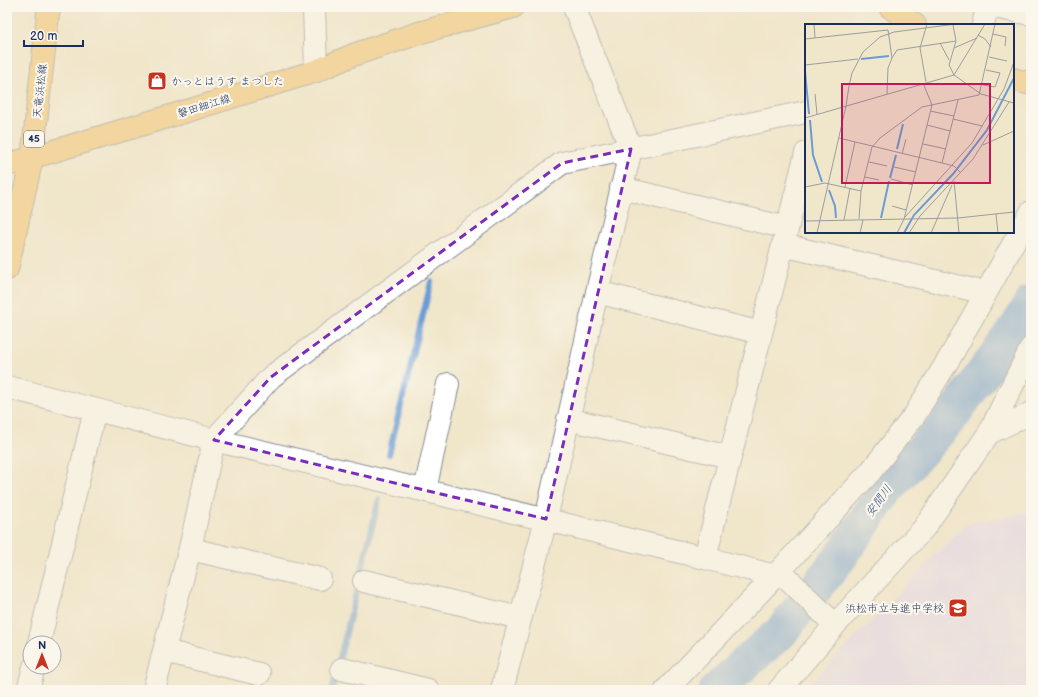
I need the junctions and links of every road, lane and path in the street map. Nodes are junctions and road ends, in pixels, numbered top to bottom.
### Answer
1 (50, 7) edge
2 (314, 7) edge
3 (513, 7) edge
4 (574, 7) edge
5 (890, 7) edge
6 (987, 7) edge
7 (994, 7) edge
8 (1031, 14) edge
9 (914, 24) edge
10 (983, 24) edge
11 (316, 71) junction
12 (1014, 79) edge
13 (1031, 84) edge
14 (805, 112) edge
15 (631, 150) junction
16 (805, 157) edge
17 (32, 158) junction
18 (7, 165) edge
19 (621, 188) junction
20 (1031, 212) edge
21 (785, 236) junction
22 (7, 269) edge
23 (597, 292) junction
24 (986, 293) junction
25 (761, 333) junction
26 (1031, 348) edge
27 (448, 384) dead end
28 (7, 387) edge
29 (95, 410) junction
30 (1031, 413) edge
31 (568, 419) junction
32 (989, 433) junction
33 (214, 440) junction
34 (730, 457) junction
35 (425, 490) junction
36 (546, 519) junction
37 (190, 548) junction
38 (705, 558) junction
39 (780, 576) junction
40 (320, 579) dead end
41 (364, 581) dead end
42 (520, 618) junction
43 (830, 621) junction
44 (41, 635) edge
45 (164, 651) junction
46 (342, 668) dead end
47 (259, 674) dead end
48 (32, 675) edge
49 (783, 688) edge
50 (28, 690) edge
51 (154, 690) edge
52 (428, 690) edge
53 (502, 690) edge
54 (666, 690) edge

1 - 17 main road, 天竜浜松線 / 45
2 - 11 street
3 - 11 main road, 磐田細江線
4 - 15 street
5 - 9 main road
6 - 10 street
7 - 8 street
11 - 17 main road, 磐田細江線
12 - 13 main road
14 - 15 street
15 - 19 street
15 - 33 street
16 - 21 street
17 - 18 main road, 磐田細江線
17 - 22 main road, 天竜浜松線 / 45
19 - 21 street
19 - 23 street
20 - 24 street
21 - 24 street
21 - 25 street
23 - 25 street
23 - 31 street
24 - 39 street
25 - 34 street
26 - 32 street
27 - 35 street
28 - 29 street
29 - 33 street
29 - 44 street
30 - 32 street
31 - 34 street
31 - 36 street
32 - 43 street
33 - 35 street
33 - 37 street
34 - 38 street
35 - 36 street
36 - 38 street
36 - 42 street
37 - 40 street
37 - 45 street
38 - 39 street
39 - 43 street
39 - 54 street
41 - 42 street
42 - 53 street
43 - 49 street
45 - 47 street
45 - 51 street
46 - 52 street
48 - 50 street

